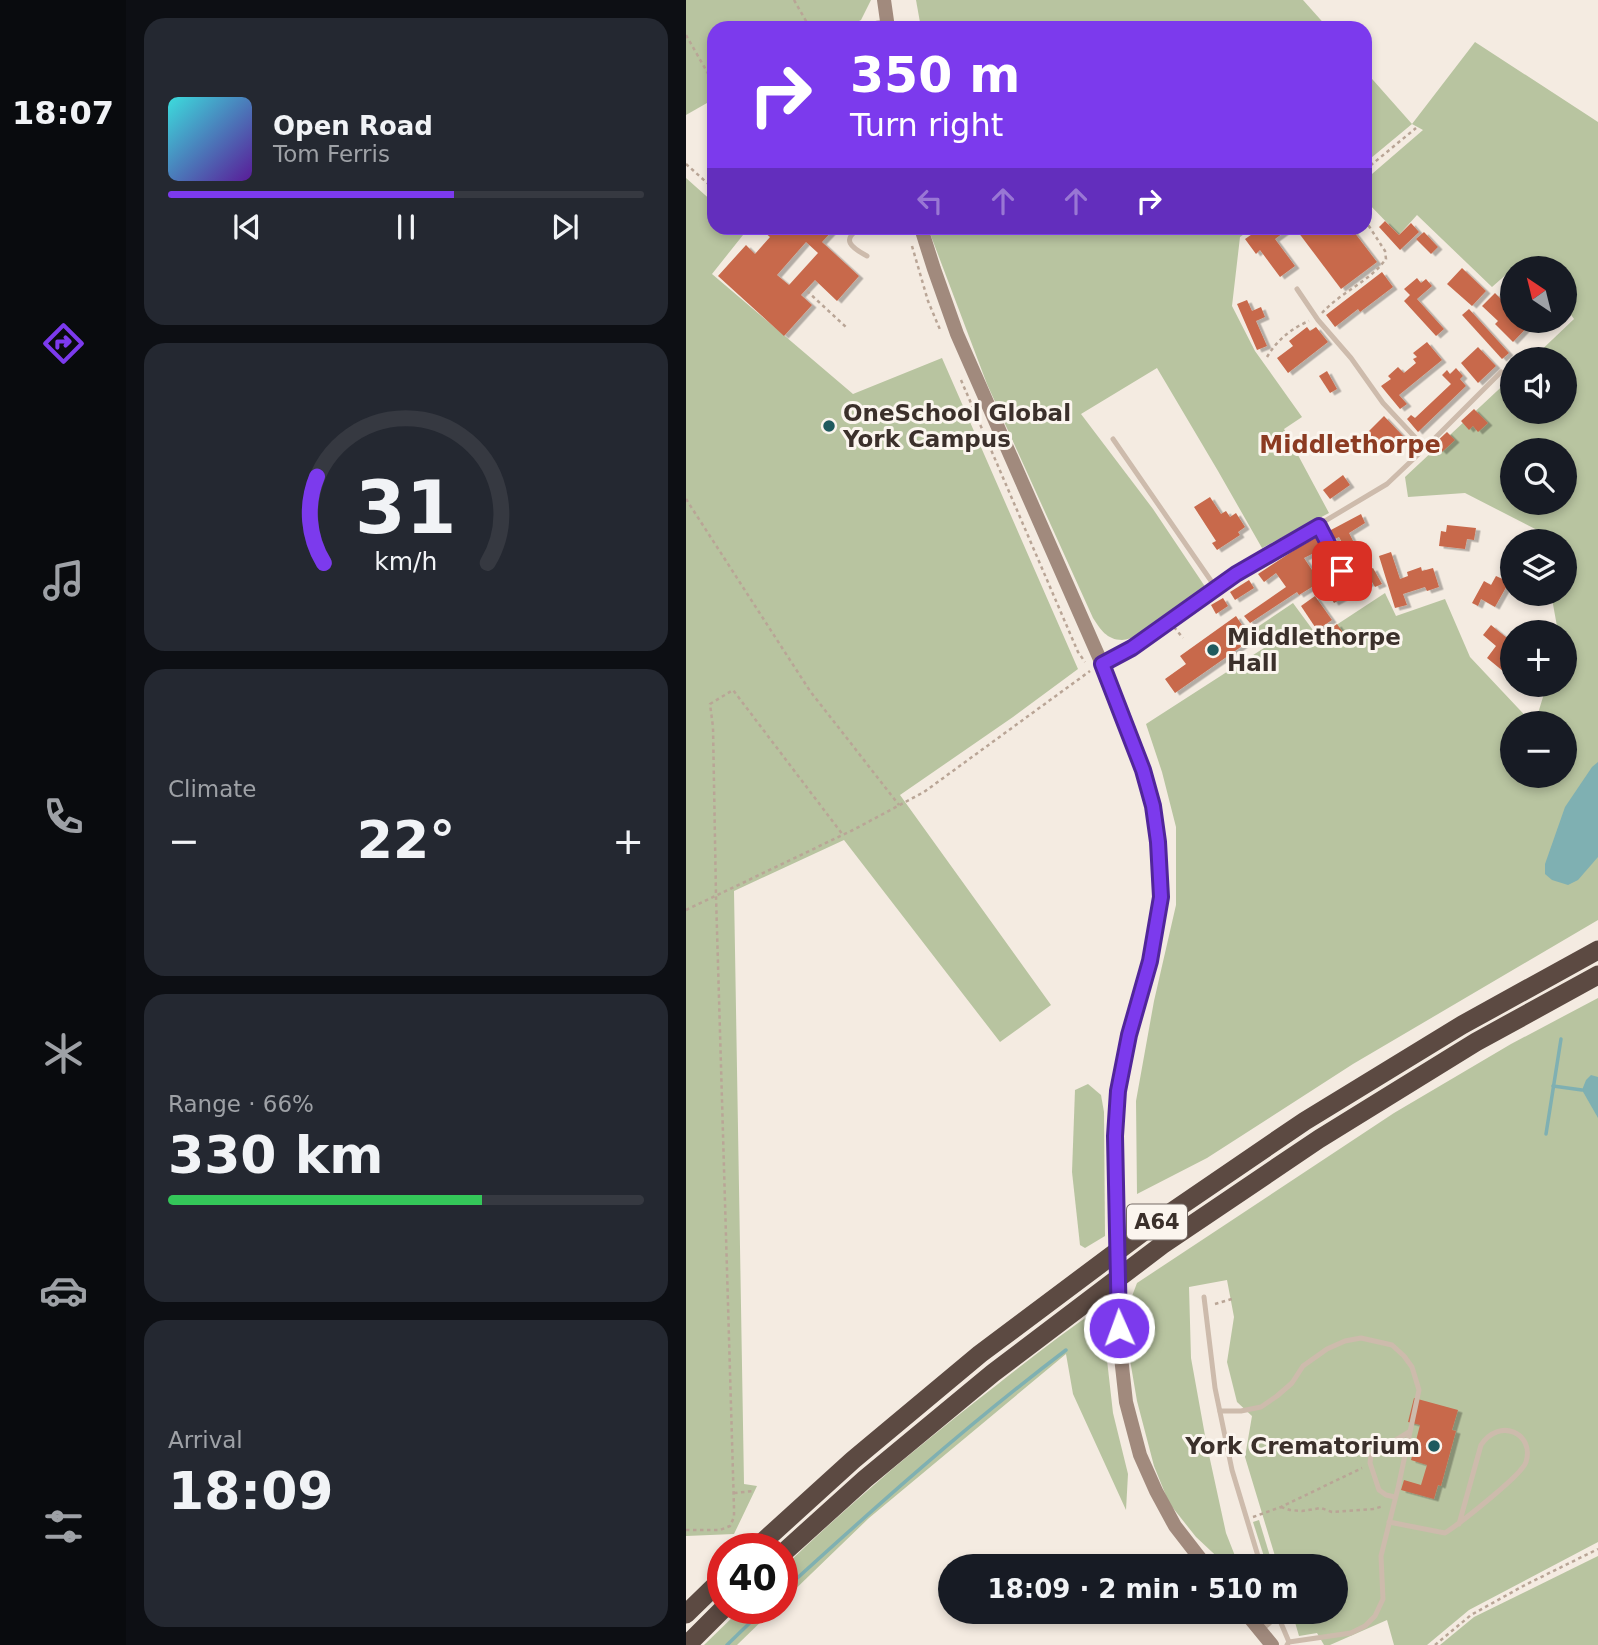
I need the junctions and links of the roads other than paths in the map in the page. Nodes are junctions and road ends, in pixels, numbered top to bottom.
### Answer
1 (884, 0) edge
2 (887, 21) edge
3 (852, 235) edge
4 (923, 235) edge
5 (867, 256) dead end
6 (1297, 289) dead end
7 (1500, 373) edge
8 (1113, 439) dead end
9 (1425, 449) junction
10 (1319, 526) junction
11 (1342, 571) dead end
12 (1216, 588) junction
13 (1102, 664) junction
14 (1598, 950) edge
15 (1598, 975) edge
16 (1204, 1297) dead end
17 (1220, 1411) junction
18 (1409, 1432) junction
19 (1394, 1501) junction
20 (1389, 1522) junction
21 (1459, 1524) junction
22 (773, 1533) edge
23 (798, 1540) edge
24 (1197, 1554) edge
25 (1257, 1554) edge
26 (707, 1594) edge
27 (686, 1614) edge
28 (708, 1624) edge
29 (1256, 1624) edge
30 (1267, 1624) edge
31 (1281, 1624) edge
32 (1261, 1630) junction
33 (1288, 1643) edge
34 (687, 1645) edge
35 (1272, 1645) edge

1 - 2 street
3 - 5 lane
4 - 13 street
6 - 9 lane
7 - 9 lane
8 - 12 lane
9 - 10 lane
10 - 11 lane
10 - 12 lane
12 - 13 lane
13 - 24 street
14 - 22 highway, A64
15 - 23 highway, A64
16 - 17 lane
17 - 18 lane
17 - 25 lane
18 - 19 lane
18 - 19 lane
19 - 20 lane
20 - 21 lane
20 - 33 lane
21 - 21 lane
26 - 27 highway
28 - 34 highway
29 - 32 street
30 - 32 lane
31 - 33 lane
32 - 35 street

